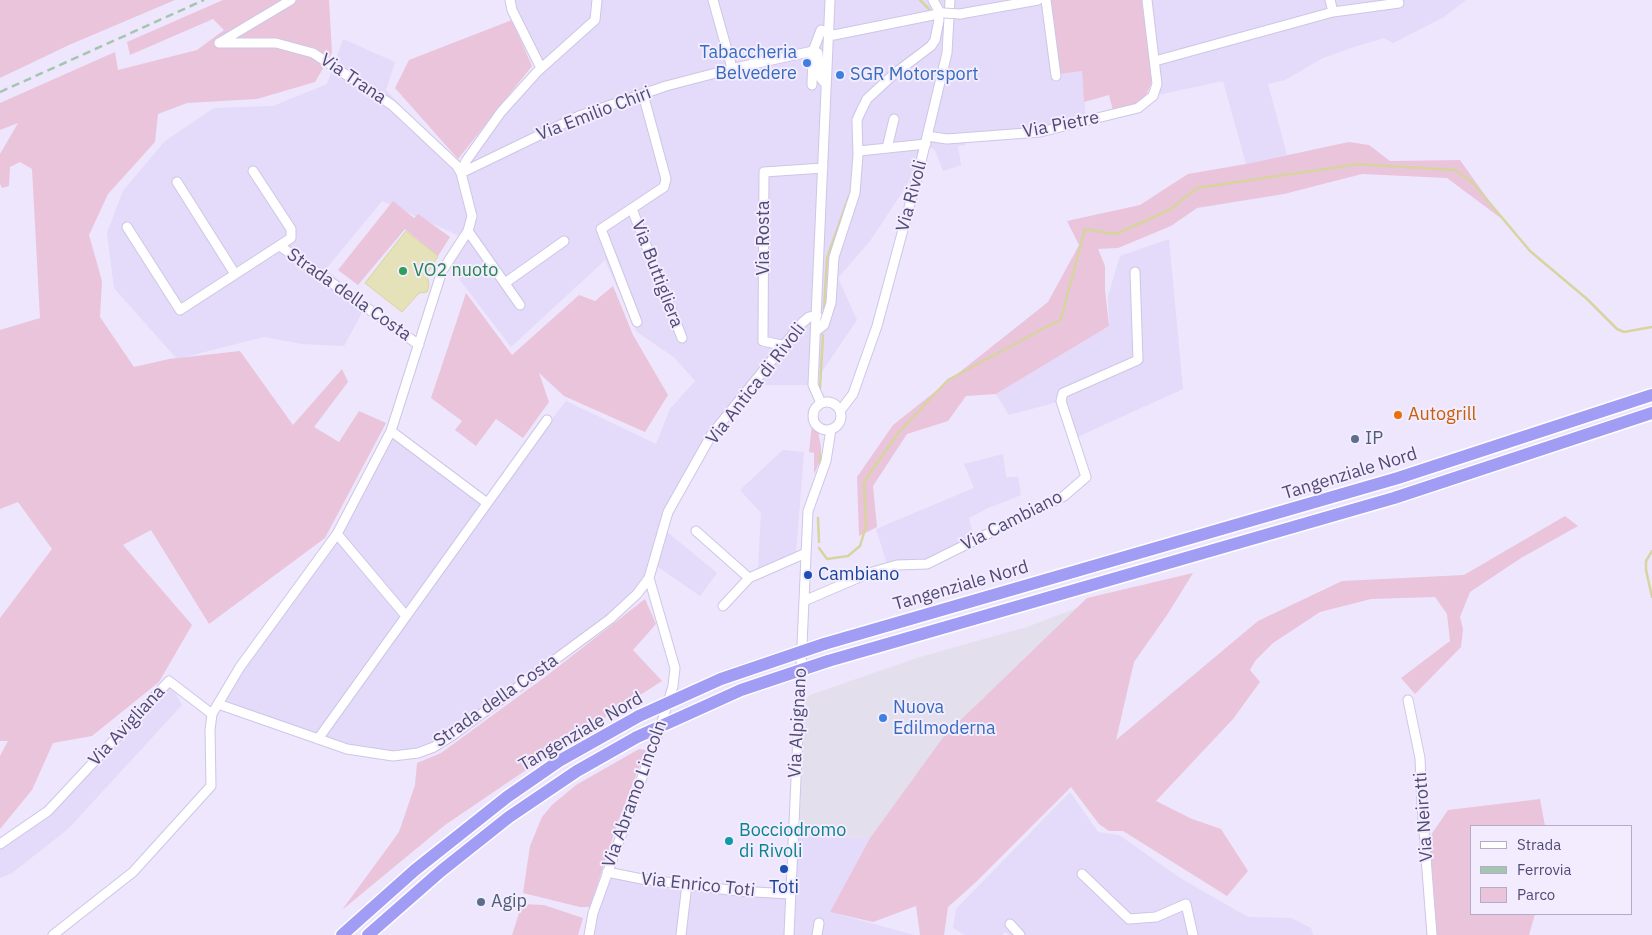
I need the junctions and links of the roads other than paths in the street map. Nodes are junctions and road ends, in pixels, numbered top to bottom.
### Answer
1 (291, 0) edge
2 (510, 0) edge
3 (597, 0) edge
4 (713, 0) edge
5 (830, 0) edge
6 (933, 0) edge
7 (950, 0) edge
8 (1038, 0) edge
9 (1046, 0) edge
10 (1147, 0) edge
11 (1330, 0) edge
12 (1022, 1) edge
13 (1399, 3) dead end
14 (1333, 12) junction
15 (941, 13) junction
16 (828, 34) junction
17 (813, 51) junction
18 (1155, 61) junction
19 (541, 68) junction
20 (732, 68) junction
21 (1056, 76) dead end
22 (825, 84) junction
23 (812, 85) dead end
24 (643, 94) junction
25 (894, 119) dead end
26 (926, 140) junction
27 (887, 148) junction
28 (858, 151) junction
29 (822, 168) junction
30 (253, 171) dead end
31 (461, 173) junction
32 (177, 182) dead end
33 (632, 209) junction
34 (127, 227) dead end
35 (468, 231) junction
36 (564, 241) dead end
37 (280, 246) junction
38 (1135, 272) dead end
39 (235, 274) junction
40 (505, 283) junction
41 (520, 305) dead end
42 (817, 315) junction
43 (638, 322) dead end
44 (816, 331) junction
45 (682, 338) dead end
46 (419, 344) junction
47 (786, 346) junction
48 (854, 387) junction
49 (1652, 394) edge
50 (826, 403) junction
51 (840, 411) junction
52 (1652, 413) edge
53 (547, 420) dead end
54 (826, 429) junction
55 (392, 432) junction
56 (487, 503) junction
57 (808, 511) joint
58 (696, 531) dead end
59 (337, 534) junction
60 (806, 553) junction
61 (649, 578) junction
62 (750, 578) junction
63 (804, 601) junction
64 (723, 606) dead end
65 (406, 616) junction
66 (1408, 700) dead end
67 (218, 704) junction
68 (212, 714) junction
69 (318, 739) junction
70 (0, 844) edge
71 (607, 872) junction
72 (1082, 874) dead end
73 (687, 884) junction
74 (790, 894) junction
75 (820, 923) dead end
76 (1010, 924) dead end
77 (55, 935) edge
78 (342, 935) edge
79 (368, 935) edge
80 (589, 935) edge
81 (681, 935) edge
82 (789, 935) edge
83 (818, 935) edge
84 (1020, 935) edge
85 (1193, 935) edge
86 (1432, 935) edge

1 - 31 street, Via Trana
2 - 19 street
3 - 19 street
4 - 20 street
5 - 16 street, Via Rivoli
6 - 15 street
7 - 26 street, Via Rivoli
8 - 12 street
9 - 21 street
10 - 18 street, Via Pietre
11 - 14 street
12 - 15 street, bridge
13 - 14 street
14 - 18 street
15 - 16 street
15 - 28 street, Via Antica di Rivoli
16 - 17 street
16 - 22 street, Via Rivoli
17 - 20 street, Via Emilio Chiri
17 - 22 street, Via Rivoli
17 - 23 street
18 - 26 street, Via Pietre
19 - 31 street
20 - 24 street, Via Emilio Chiri
22 - 29 street, Via Rivoli
24 - 31 street, Via Emilio Chiri
24 - 33 street, Via Buttigliera
25 - 27 street
26 - 27 street
26 - 48 street, Via Rivoli
27 - 28 street
28 - 44 street, Via Antica di Rivoli
29 - 42 street, Via Rivoli
29 - 47 street, Via Rosta
30 - 37 street, Strada della Costa
31 - 35 street, Strada della Costa
32 - 39 street
33 - 43 street, Via Buttigliera
33 - 45 street, Via Buttigliera
34 - 39 street, Strada della Costa
35 - 40 street
35 - 46 street, Strada della Costa
36 - 40 street
37 - 39 street, Strada della Costa
37 - 46 street, Strada della Costa
38 - 63 street, Via Cambiano
40 - 41 street
42 - 44 street, Via Rivoli
42 - 47 street, Via Antica di Rivoli
44 - 50 street, Via Rivoli
46 - 55 street, Strada della Costa
47 - 61 street, Via Antica di Rivoli
48 - 50 street
48 - 51 street, Via Rivoli
49 - 78 highway, Tangenziale Nord, bridge
50 - 51 street, Via Rivoli
50 - 54 street, Via Rivoli
51 - 54 street, Via Rivoli
52 - 79 highway, Tangenziale Nord, bridge
53 - 56 street
54 - 57 street, Via Rivoli
55 - 56 street
55 - 59 street, Strada della Costa
56 - 65 street
57 - 60 street, Via Alpignano
58 - 62 street
59 - 65 street
59 - 67 street, Strada della Costa
60 - 62 street
60 - 63 street, Via Alpignano
61 - 69 street, Strada della Costa
61 - 71 street, Via Abramo Lincoln
62 - 64 street
63 - 74 street, Via Alpignano
65 - 69 street
66 - 86 street, Via Neirotti
67 - 68 street, Strada della Costa
67 - 69 street, Strada della Costa
68 - 70 street, Via Avigliana
68 - 77 street
71 - 73 street, Via Enrico Toti
71 - 80 street, Via Abramo Lincoln
72 - 85 street
73 - 74 street, Via Enrico Toti
73 - 81 street
74 - 82 street, Via Alpignano
75 - 83 street
76 - 84 street

